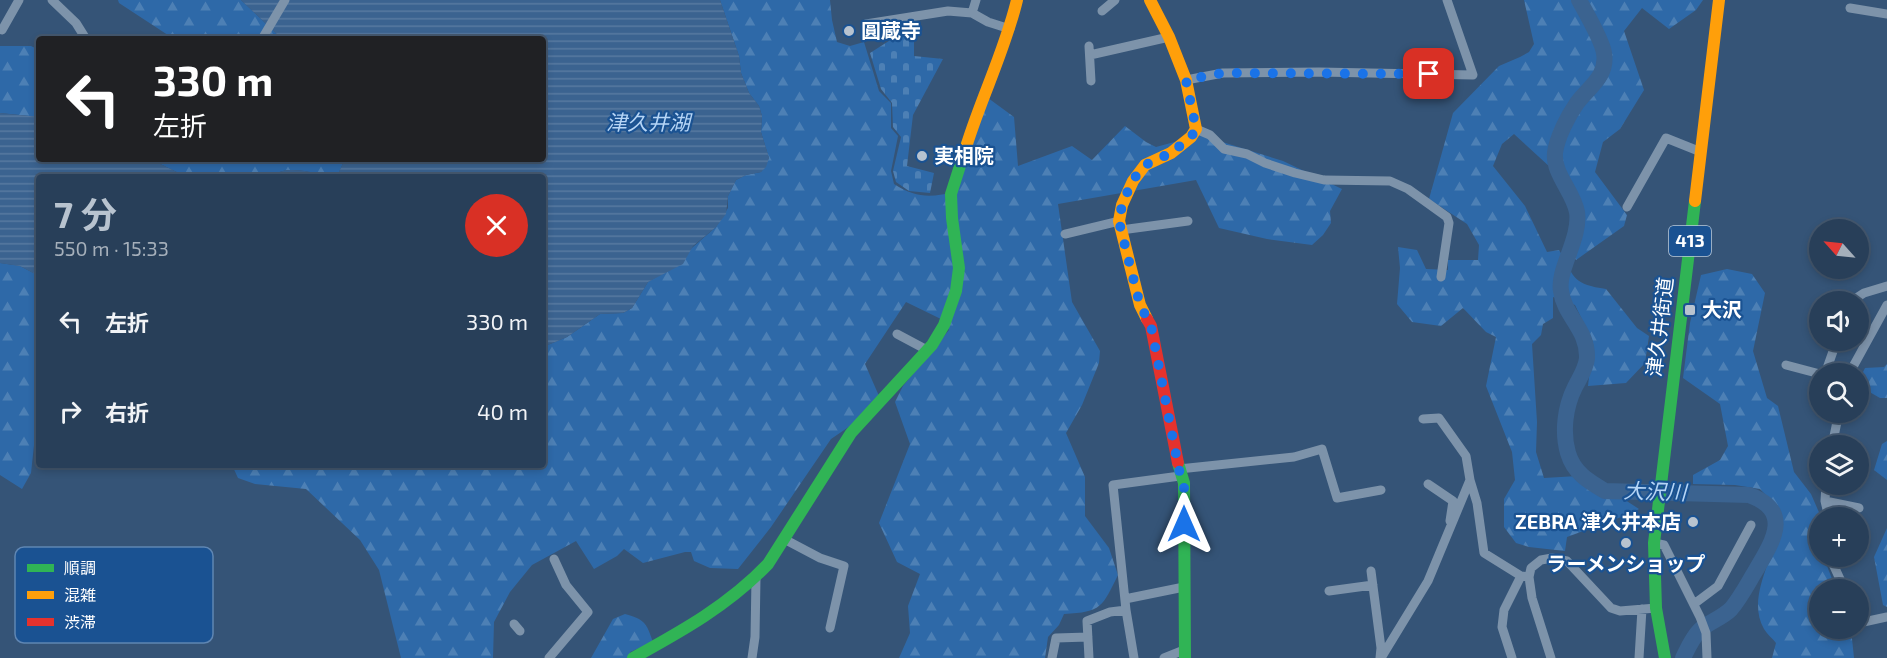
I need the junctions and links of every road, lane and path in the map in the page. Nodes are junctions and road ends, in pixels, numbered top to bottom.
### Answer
1 (19, 0) edge
2 (52, 0) edge
3 (285, 0) edge
4 (945, 0) edge
5 (976, 0) edge
6 (1017, 0) edge
7 (1115, 0) edge
8 (1150, 0) edge
9 (1447, 0) edge
10 (1719, 0) edge
11 (1850, 8) dead end
12 (948, 11) junction
13 (1102, 11) dead end
14 (972, 14) junction
15 (1887, 14) edge
16 (866, 24) dead end
17 (1010, 28) junction
18 (2, 30) dead end
19 (84, 36) edge
20 (264, 36) edge
21 (1168, 37) junction
22 (1186, 80) junction
23 (1091, 81) dead end
24 (1196, 129) junction
25 (1701, 152) junction
26 (1627, 207) dead end
27 (1188, 221) dead end
28 (1120, 226) junction
29 (1065, 234) dead end
30 (1441, 277) dead end
31 (1887, 286) edge
32 (1869, 291) edge
33 (1887, 305) edge
34 (897, 334) dead end
35 (927, 350) junction
36 (1856, 363) edge
37 (1786, 365) dead end
38 (1809, 371) edge
39 (1423, 419) dead end
40 (1179, 473) junction
41 (1470, 480) junction
42 (1428, 484) dead end
43 (1381, 490) dead end
44 (1825, 495) edge
45 (1825, 501) junction
46 (1826, 507) edge
47 (1854, 507) edge
48 (1751, 525) dead end
49 (1450, 529) junction
50 (784, 539) junction
51 (1654, 543) junction
52 (554, 559) dead end
53 (1371, 571) dead end
54 (1525, 576) junction
55 (756, 578) junction
56 (1373, 585) junction
57 (1184, 587) junction
58 (1329, 591) dead end
59 (1125, 599) junction
60 (1694, 604) junction
61 (1656, 608) junction
62 (1642, 609) junction
63 (1126, 610) junction
64 (1887, 617) edge
65 (1869, 621) edge
66 (830, 628) dead end
67 (1088, 637) junction
68 (1184, 654) edge
69 (549, 658) edge
70 (633, 658) edge
71 (752, 658) edge
72 (1052, 658) edge
73 (1089, 658) edge
74 (1134, 658) edge
75 (1164, 658) edge
76 (1381, 658) edge
77 (1512, 658) edge
78 (1551, 658) edge
79 (1638, 658) edge
80 (1665, 658) edge
81 (1707, 658) edge

1 - 18 street
2 - 19 street
3 - 20 street
4 - 12 street
5 - 14 street
6 - 17 main road
7 - 13 street
8 - 21 main road
9 - 22 street
10 - 25 main road, 津久井街道 / 413
11 - 15 street
12 - 14 street
12 - 16 street
14 - 17 street
17 - 35 main road
21 - 22 main road
21 - 23 street
22 - 24 main road
24 - 28 main road
24 - 30 street
25 - 26 street
25 - 51 main road, 津久井街道 / 413
27 - 28 street
28 - 29 street
28 - 40 main road
31 - 32 street
33 - 36 street
34 - 35 street
35 - 50 main road
37 - 38 street
39 - 41 street
40 - 43 street
40 - 57 main road
40 - 59 street
41 - 49 street
41 - 54 street
42 - 49 street
44 - 45 street
45 - 46 street
45 - 47 street
48 - 60 street
49 - 76 street
50 - 55 main road
50 - 66 street
51 - 60 street
51 - 61 main road, 津久井街道 / 413
52 - 69 street
53 - 56 street
54 - 62 street
54 - 77 street
54 - 78 street
55 - 70 main road
55 - 71 street
56 - 58 street
56 - 76 street
57 - 59 street
57 - 68 main road
59 - 63 street
60 - 81 street
61 - 62 street
61 - 80 main road, 津久井街道 / 413
62 - 79 street
63 - 67 street
63 - 74 street
64 - 65 street
67 - 72 street
67 - 73 street
68 - 75 street

